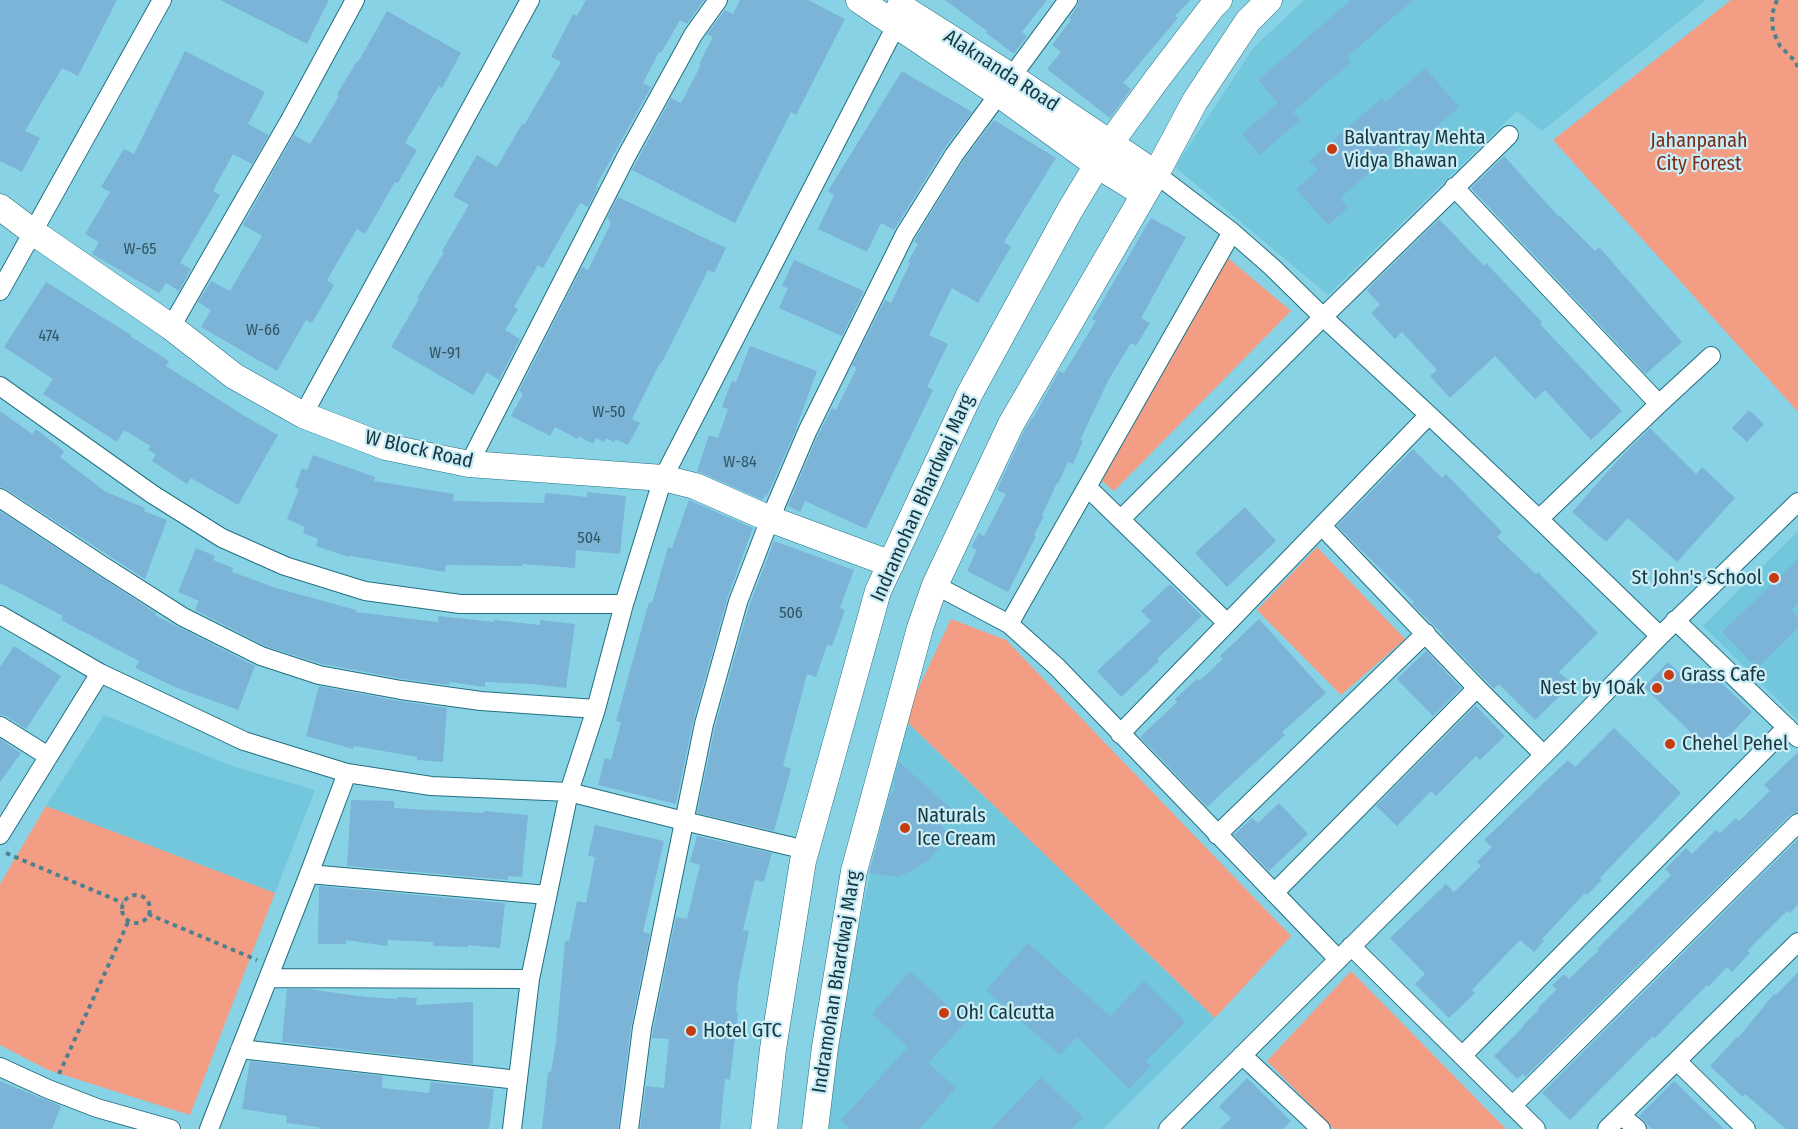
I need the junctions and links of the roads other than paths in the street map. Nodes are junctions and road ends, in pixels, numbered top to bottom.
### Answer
1 (162, 0) edge
2 (355, 0) edge
3 (530, 0) edge
4 (718, 0) edge
5 (859, 0) edge
6 (1068, 0) edge
7 (1219, 0) edge
8 (1269, 0) edge
9 (901, 8) edge
10 (1006, 85) junction
11 (1509, 135) dead end
12 (1111, 142) junction
13 (1097, 165) junction
14 (1150, 184) junction
15 (1454, 187) junction
16 (0, 207) edge
17 (33, 232) junction
18 (1232, 232) junction
19 (0, 291) edge
20 (1323, 317) junction
21 (171, 327) junction
22 (1711, 356) dead end
23 (0, 386) edge
24 (1659, 404) junction
25 (1429, 415) junction
26 (303, 416) junction
27 (469, 464) junction
28 (663, 478) junction
29 (1087, 487) junction
30 (0, 498) edge
31 (1798, 502) edge
32 (770, 519) junction
33 (1121, 519) junction
34 (1539, 519) junction
35 (1322, 526) junction
36 (891, 564) junction
37 (935, 585) junction
38 (624, 604) junction
39 (0, 615) edge
40 (1676, 620) junction
41 (1227, 623) junction
42 (1009, 624) junction
43 (1426, 633) junction
44 (1660, 636) junction
45 (100, 674) junction
46 (1477, 688) junction
47 (596, 710) junction
48 (0, 726) edge
49 (1792, 732) edge
50 (1120, 734) junction
51 (1544, 755) junction
52 (48, 756) junction
53 (346, 773) junction
54 (569, 792) junction
55 (684, 822) junction
56 (1798, 823) edge
57 (1217, 835) junction
58 (0, 836) edge
59 (806, 850) junction
60 (309, 874) junction
61 (1274, 893) junction
62 (547, 895) junction
63 (1798, 942) edge
64 (1351, 946) junction
65 (1338, 959) junction
66 (270, 972) junction
67 (530, 979) junction
68 (240, 1049) junction
69 (1242, 1055) junction
70 (1462, 1056) junction
71 (1677, 1061) junction
72 (0, 1067) edge
73 (518, 1080) junction
74 (1512, 1106) junction
75 (1621, 1115) junction
76 (1317, 1128) edge
77 (171, 1129) edge
78 (209, 1129) edge
79 (512, 1129) edge
80 (628, 1129) edge
81 (765, 1129) edge
82 (815, 1129) edge
83 (1168, 1129) edge
84 (1536, 1129) edge
85 (1607, 1129) edge
86 (1637, 1129) edge
87 (1746, 1129) edge

1 - 17 street
2 - 21 street
3 - 26 street
4 - 27 street
5 - 9 street, Alaknanda Road
6 - 10 street
7 - 12 street, Indramohan Bhardwaj Marg
8 - 14 street, Indramohan Bhardwaj Marg
9 - 10 street, Alaknanda Road
9 - 28 street
10 - 12 street, Alaknanda Road
10 - 13 street
10 - 32 street
11 - 15 street
12 - 13 street, Indramohan Bhardwaj Marg
12 - 14 street, Alaknanda Road
13 - 14 street
13 - 36 street, Indramohan Bhardwaj Marg
14 - 18 street
14 - 37 street, Indramohan Bhardwaj Marg
15 - 20 street
15 - 24 street
16 - 17 street, W Block Road
17 - 19 street
17 - 21 street, W Block Road
18 - 20 street
18 - 29 street
20 - 25 street
20 - 33 street
21 - 26 street, W Block Road
22 - 24 street
23 - 38 street
24 - 34 street
25 - 34 street
25 - 35 street
26 - 27 street, W Block Road
27 - 28 street, W Block Road
28 - 32 street, W Block Road
28 - 38 street
29 - 33 street
29 - 42 street
30 - 47 street
31 - 40 street
32 - 36 street, W Block Road
32 - 55 street
33 - 41 street
34 - 44 street
35 - 41 street
35 - 43 street
36 - 59 street, Indramohan Bhardwaj Marg
37 - 42 street
37 - 82 street, Indramohan Bhardwaj Marg
38 - 47 street
39 - 45 street
40 - 44 street
40 - 49 street
41 - 50 street
42 - 50 street
43 - 46 street
43 - 57 street
44 - 51 street
45 - 52 street
45 - 53 street
46 - 51 street
46 - 61 street
47 - 54 street
48 - 52 street
49 - 70 street
50 - 57 street
51 - 64 street
52 - 58 street
53 - 54 street
53 - 60 street
54 - 55 street
54 - 62 street
55 - 59 street
55 - 80 street
56 - 74 street
57 - 61 street
59 - 81 street, Indramohan Bhardwaj Marg
60 - 62 street
60 - 66 street
61 - 65 street
62 - 67 street
63 - 71 street
64 - 65 street
64 - 70 street
65 - 69 street
66 - 67 street
66 - 68 street
67 - 73 street
68 - 73 street
68 - 78 street
69 - 76 street
69 - 83 street
70 - 74 street
71 - 75 street
71 - 87 street
72 - 77 street
73 - 79 street
74 - 84 street
75 - 85 street
75 - 86 street

